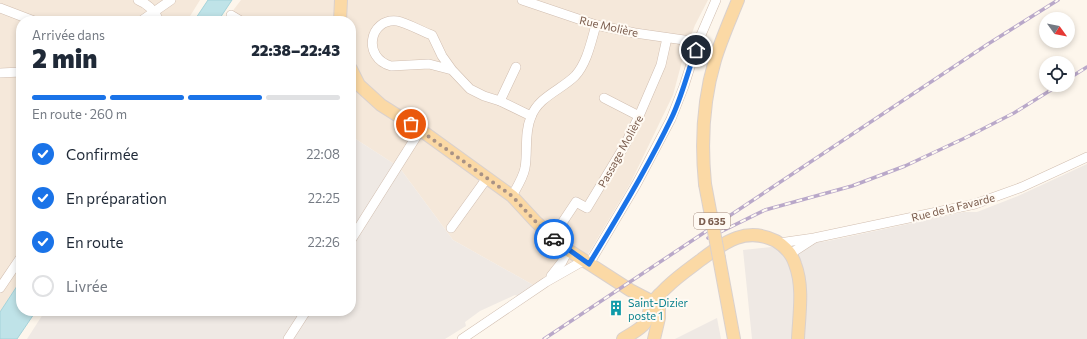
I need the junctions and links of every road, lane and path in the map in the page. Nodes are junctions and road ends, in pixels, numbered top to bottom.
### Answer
1 (138, 0) edge
2 (171, 0) edge
3 (341, 0) edge
4 (522, 0) edge
5 (715, 0) edge
6 (738, 0) edge
7 (0, 8) edge
8 (155, 12) junction
9 (21, 16) edge
10 (149, 16) edge
11 (157, 16) edge
12 (340, 16) edge
13 (596, 25) junction
14 (667, 38) junction
15 (698, 42) junction
16 (516, 67) dead end
17 (452, 70) junction
18 (16, 72) edge
19 (0, 74) edge
20 (356, 86) edge
21 (604, 98) dead end
22 (500, 101) junction
23 (531, 116) junction
24 (640, 116) junction
25 (416, 137) dead end
26 (1087, 157) edge
27 (488, 178) junction
28 (512, 196) junction
29 (451, 228) dead end
30 (356, 232) edge
31 (552, 238) junction
32 (814, 238) junction
33 (779, 243) junction
34 (568, 250) junction
35 (790, 254) junction
36 (586, 263) junction
37 (16, 264) edge
38 (546, 282) junction
39 (0, 288) edge
40 (656, 299) junction
41 (303, 316) edge
42 (735, 338) edge
43 (288, 339) edge
44 (462, 339) edge
45 (623, 339) edge
46 (654, 339) edge
47 (798, 339) edge

1 - 8 street
2 - 8 street
3 - 12 main road
4 - 13 street, Rue Molière
5 - 15 street
6 - 42 main road, D 635, bridge
7 - 9 street
8 - 10 street
8 - 11 street
13 - 14 street, Rue Molière
13 - 23 street
14 - 15 street, Rue Molière
14 - 24 street, Passage Molière
15 - 36 street
16 - 22 street
17 - 17 street
17 - 22 street
18 - 19 street
20 - 27 main road
21 - 24 street
22 - 23 street
23 - 28 street
24 - 31 street, Passage Molière
25 - 30 street
26 - 32 street, Rue de la Favarde
27 - 28 main road
27 - 29 street
28 - 31 main road
31 - 34 main road
32 - 33 street, Rue de la Favarde
32 - 35 street, Rue de la Favarde
33 - 35 main road
33 - 40 main road
34 - 36 main road
34 - 38 street
35 - 47 main road
36 - 38 street
36 - 40 main road
37 - 39 street
38 - 44 street
40 - 45 main road
40 - 46 main road
41 - 43 street

